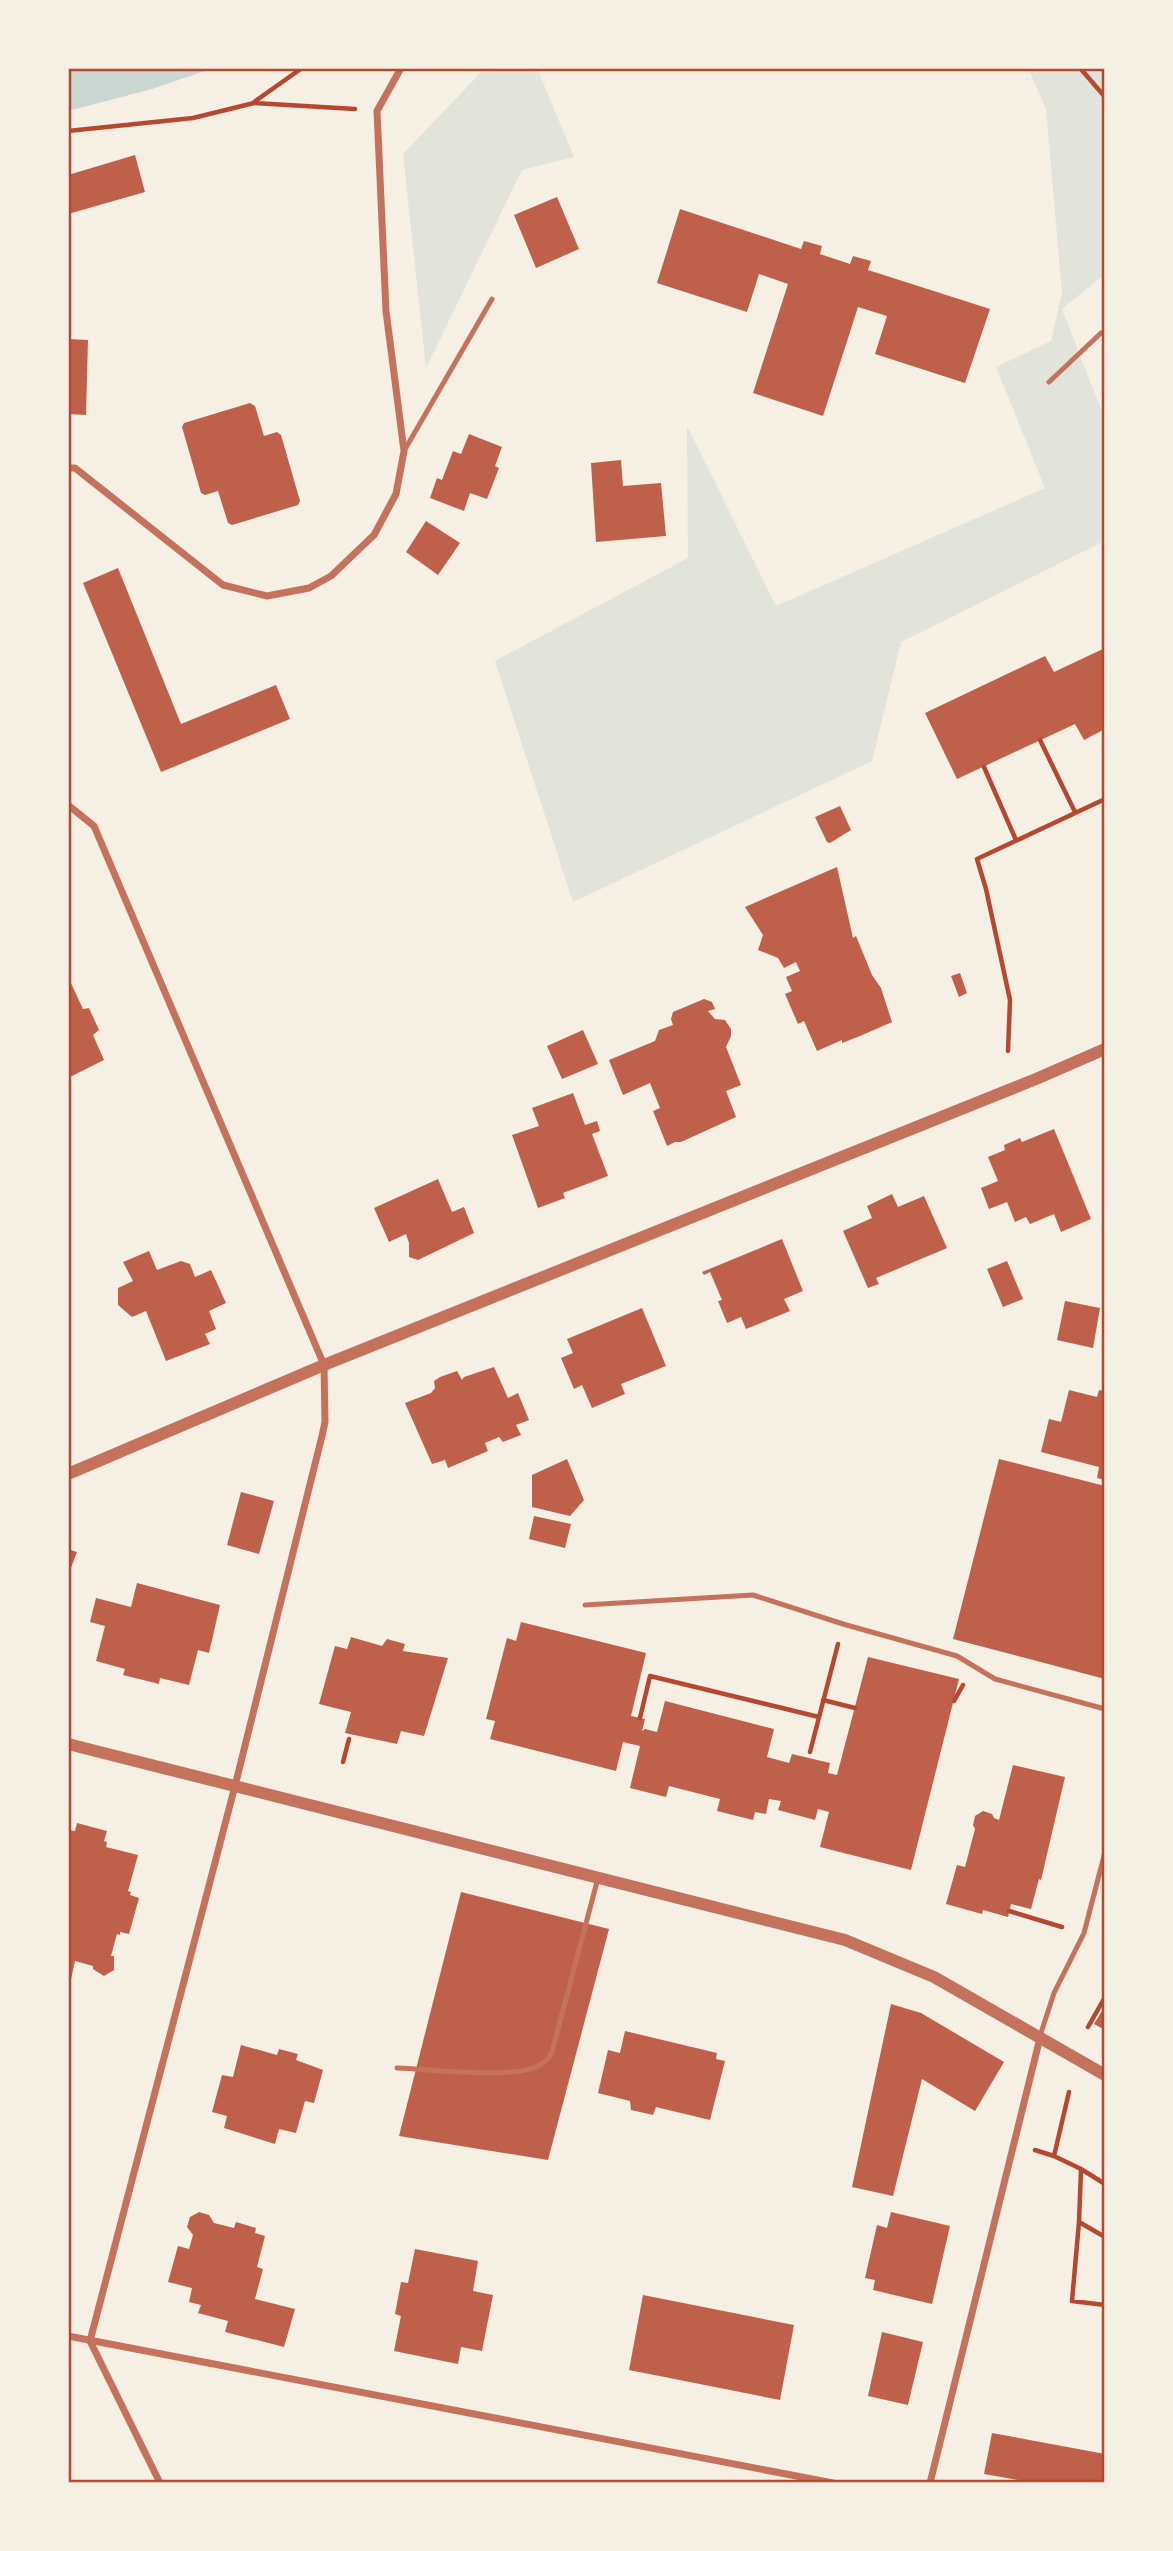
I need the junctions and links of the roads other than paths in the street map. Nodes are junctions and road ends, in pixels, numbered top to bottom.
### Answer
1 (401, 68) edge
2 (492, 299) dead end
3 (1104, 333) edge
4 (1049, 382) dead end
5 (404, 451) junction
6 (68, 468) edge
7 (68, 804) edge
8 (1105, 1049) edge
9 (324, 1365) junction
10 (68, 1474) edge
11 (585, 1605) dead end
12 (1105, 1709) edge
13 (68, 1744) edge
14 (235, 1786) junction
15 (1105, 1852) edge
16 (1102, 1874) edge
17 (598, 1878) junction
18 (1040, 2038) junction
19 (397, 2068) dead end
20 (1105, 2075) edge
21 (68, 2336) edge
22 (90, 2341) junction
23 (160, 2483) edge
24 (833, 2483) edge
25 (930, 2483) edge

1 - 5 street
2 - 5 lane
3 - 4 lane
5 - 6 street
7 - 9 street
8 - 9 street
9 - 10 street
9 - 14 street
11 - 12 lane
13 - 14 street
14 - 17 street
14 - 22 street
15 - 16 lane
16 - 18 lane
17 - 18 street
17 - 19 lane
18 - 20 street
18 - 25 street
21 - 22 street
22 - 23 street
22 - 24 street

